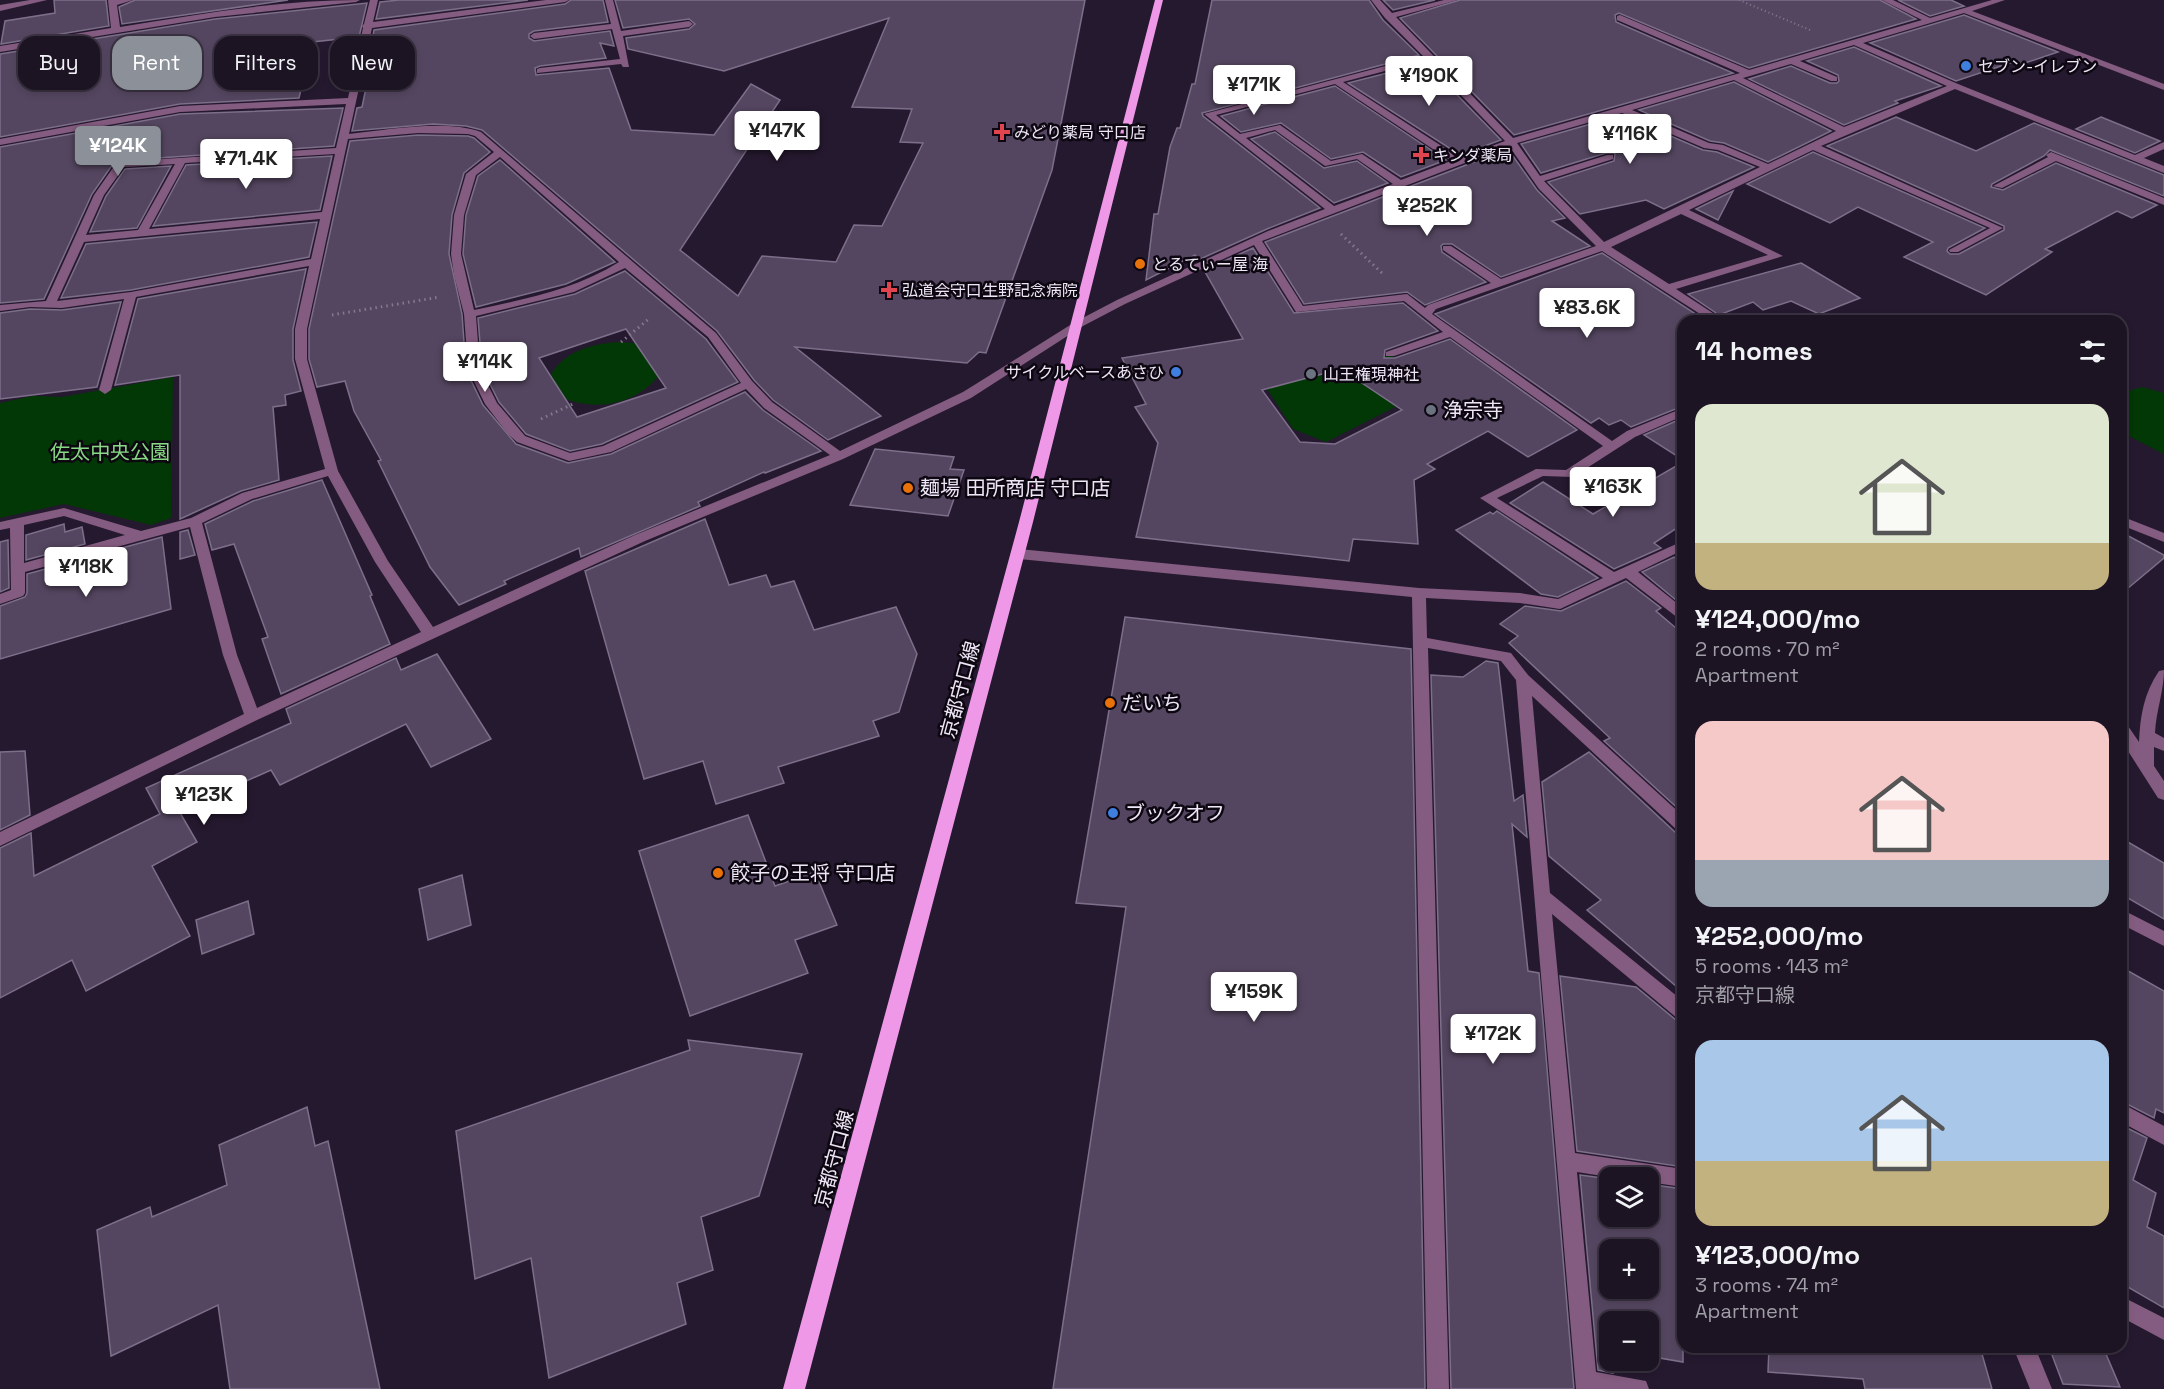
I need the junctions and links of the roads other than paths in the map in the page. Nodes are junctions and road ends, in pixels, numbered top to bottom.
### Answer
1 (43, 0) edge
2 (129, 0) edge
3 (356, 0) edge
4 (374, 0) edge
5 (565, 0) edge
6 (609, 0) edge
7 (1160, 0) edge
8 (1375, 0) edge
9 (1454, 0) edge
10 (1886, 0) edge
11 (1998, 0) edge
12 (112, 1) edge
13 (0, 8) edge
14 (1965, 11) junction
15 (1388, 16) junction
16 (1620, 18) dead end
17 (1930, 21) junction
18 (689, 24) dead end
19 (366, 26) junction
20 (116, 30) junction
21 (617, 30) junction
22 (534, 36) dead end
23 (1850, 43) junction
24 (0, 49) edge
25 (1428, 57) junction
26 (1790, 60) junction
27 (540, 71) dead end
28 (1748, 73) junction
29 (1734, 77) junction
30 (1834, 79) dead end
31 (1336, 81) junction
32 (1955, 86) junction
33 (2164, 87) edge
34 (350, 101) junction
35 (1622, 109) junction
36 (1844, 131) junction
37 (343, 137) junction
38 (1239, 137) junction
39 (0, 142) edge
40 (1511, 142) junction
41 (2164, 145) edge
42 (1813, 146) junction
43 (340, 151) junction
44 (500, 152) junction
45 (1610, 157) dead end
46 (2135, 159) junction
47 (180, 161) junction
48 (1459, 162) junction
49 (1768, 167) junction
50 (2164, 170) edge
51 (1538, 180) junction
52 (1400, 184) junction
53 (1998, 186) dead end
54 (2164, 202) edge
55 (1679, 209) junction
56 (1333, 210) junction
57 (326, 215) junction
58 (142, 233) junction
59 (79, 239) junction
60 (1256, 240) junction
61 (1604, 247) junction
62 (1447, 248) dead end
63 (1954, 250) dead end
64 (315, 262) junction
65 (625, 263) junction
66 (1499, 283) junction
67 (1668, 288) junction
68 (131, 295) junction
69 (50, 305) junction
70 (0, 308) edge
71 (470, 314) junction
72 (1426, 315) junction
73 (1710, 315) edge
74 (1079, 324) junction
75 (1452, 333) junction
76 (1390, 354) dead end
77 (748, 384) junction
78 (105, 390) dead end
79 (1677, 415) edge
80 (1611, 446) junction
81 (839, 456) junction
82 (333, 471) junction
83 (195, 521) junction
84 (16, 523) junction
85 (2127, 523) edge
86 (0, 526) edge
87 (141, 535) junction
88 (2164, 538) edge
89 (1677, 548) edge
90 (1019, 554) junction
91 (18, 569) junction
92 (1628, 571) junction
93 (1613, 578) junction
94 (1419, 593) junction
95 (0, 599) edge
96 (1677, 610) edge
97 (430, 634) junction
98 (1420, 642) junction
99 (2164, 675) edge
100 (1523, 679) junction
101 (252, 716) junction
102 (2146, 735) junction
103 (2127, 736) edge
104 (2164, 745) edge
105 (2147, 765) junction
106 (2164, 794) edge
107 (1677, 820) edge
108 (0, 839) edge
109 (1542, 896) junction
110 (2127, 919) edge
111 (2164, 939) edge
112 (1677, 1007) edge
113 (2127, 1115) edge
114 (2164, 1137) edge
115 (1566, 1161) junction
116 (1677, 1177) edge
117 (2127, 1309) edge
118 (2164, 1329) edge
119 (2026, 1353) edge
120 (1587, 1385) edge
121 (794, 1389) edge
122 (1438, 1389) edge
123 (1638, 1389) edge
124 (2041, 1389) edge

1 - 13 street
2 - 12 street
3 - 20 street
4 - 19 street
5 - 19 street
6 - 21 street
7 - 74 main road, 京都守口線
8 - 15 street
9 - 15 street
10 - 17 street
11 - 14 street
12 - 20 street
14 - 17 street
14 - 33 street
15 - 25 street
16 - 28 street
17 - 23 street
18 - 21 street
19 - 34 street
20 - 24 street
21 - 22 street
21 - 27 street
23 - 26 street
23 - 32 street
25 - 31 street
25 - 40 street
26 - 28 street
26 - 30 street
28 - 29 street
29 - 35 street
29 - 36 street
31 - 38 street
31 - 48 street
32 - 36 street
32 - 46 street
34 - 37 street
34 - 39 street
35 - 40 street
35 - 49 street
36 - 42 street
37 - 43 street
37 - 44 street
38 - 52 street
38 - 56 street
40 - 48 street
40 - 51 street
41 - 46 street
42 - 49 street
42 - 63 street
43 - 47 street
43 - 57 street
44 - 65 street
44 - 71 street
45 - 51 street
46 - 50 street
47 - 58 street
47 - 59 street
48 - 52 street
49 - 55 street
51 - 61 street
52 - 56 street
53 - 54 street
55 - 61 street
55 - 67 street
56 - 60 street
57 - 58 street
57 - 64 street
58 - 59 street
59 - 69 street
60 - 72 street
60 - 74 street
61 - 66 street
61 - 67 street
62 - 66 street
64 - 68 street
64 - 82 street
65 - 71 street
65 - 77 street
66 - 72 street
67 - 73 street
68 - 69 street
68 - 78 street
69 - 70 street
71 - 77 street
72 - 75 street
74 - 81 street
74 - 90 main road, 京都守口線
75 - 76 street
75 - 80 street
77 - 81 street
79 - 80 street
80 - 93 street
81 - 97 street
82 - 83 street
82 - 97 street
83 - 87 street
83 - 101 street
84 - 86 street
84 - 87 street
84 - 91 street
85 - 88 street
87 - 91 street
89 - 92 street
90 - 94 street
90 - 121 main road, 京都守口線
91 - 95 street
92 - 93 street
92 - 96 street
93 - 94 street
94 - 98 street
97 - 101 street
98 - 100 street
98 - 122 street
99 - 102 street
100 - 107 street
100 - 109 street
101 - 108 street
102 - 104 street
102 - 105 street
103 - 105 street
105 - 106 street
109 - 112 street
109 - 115 street
110 - 111 street
113 - 114 street
115 - 116 street
115 - 120 street
117 - 118 street
119 - 124 street
120 - 123 street

